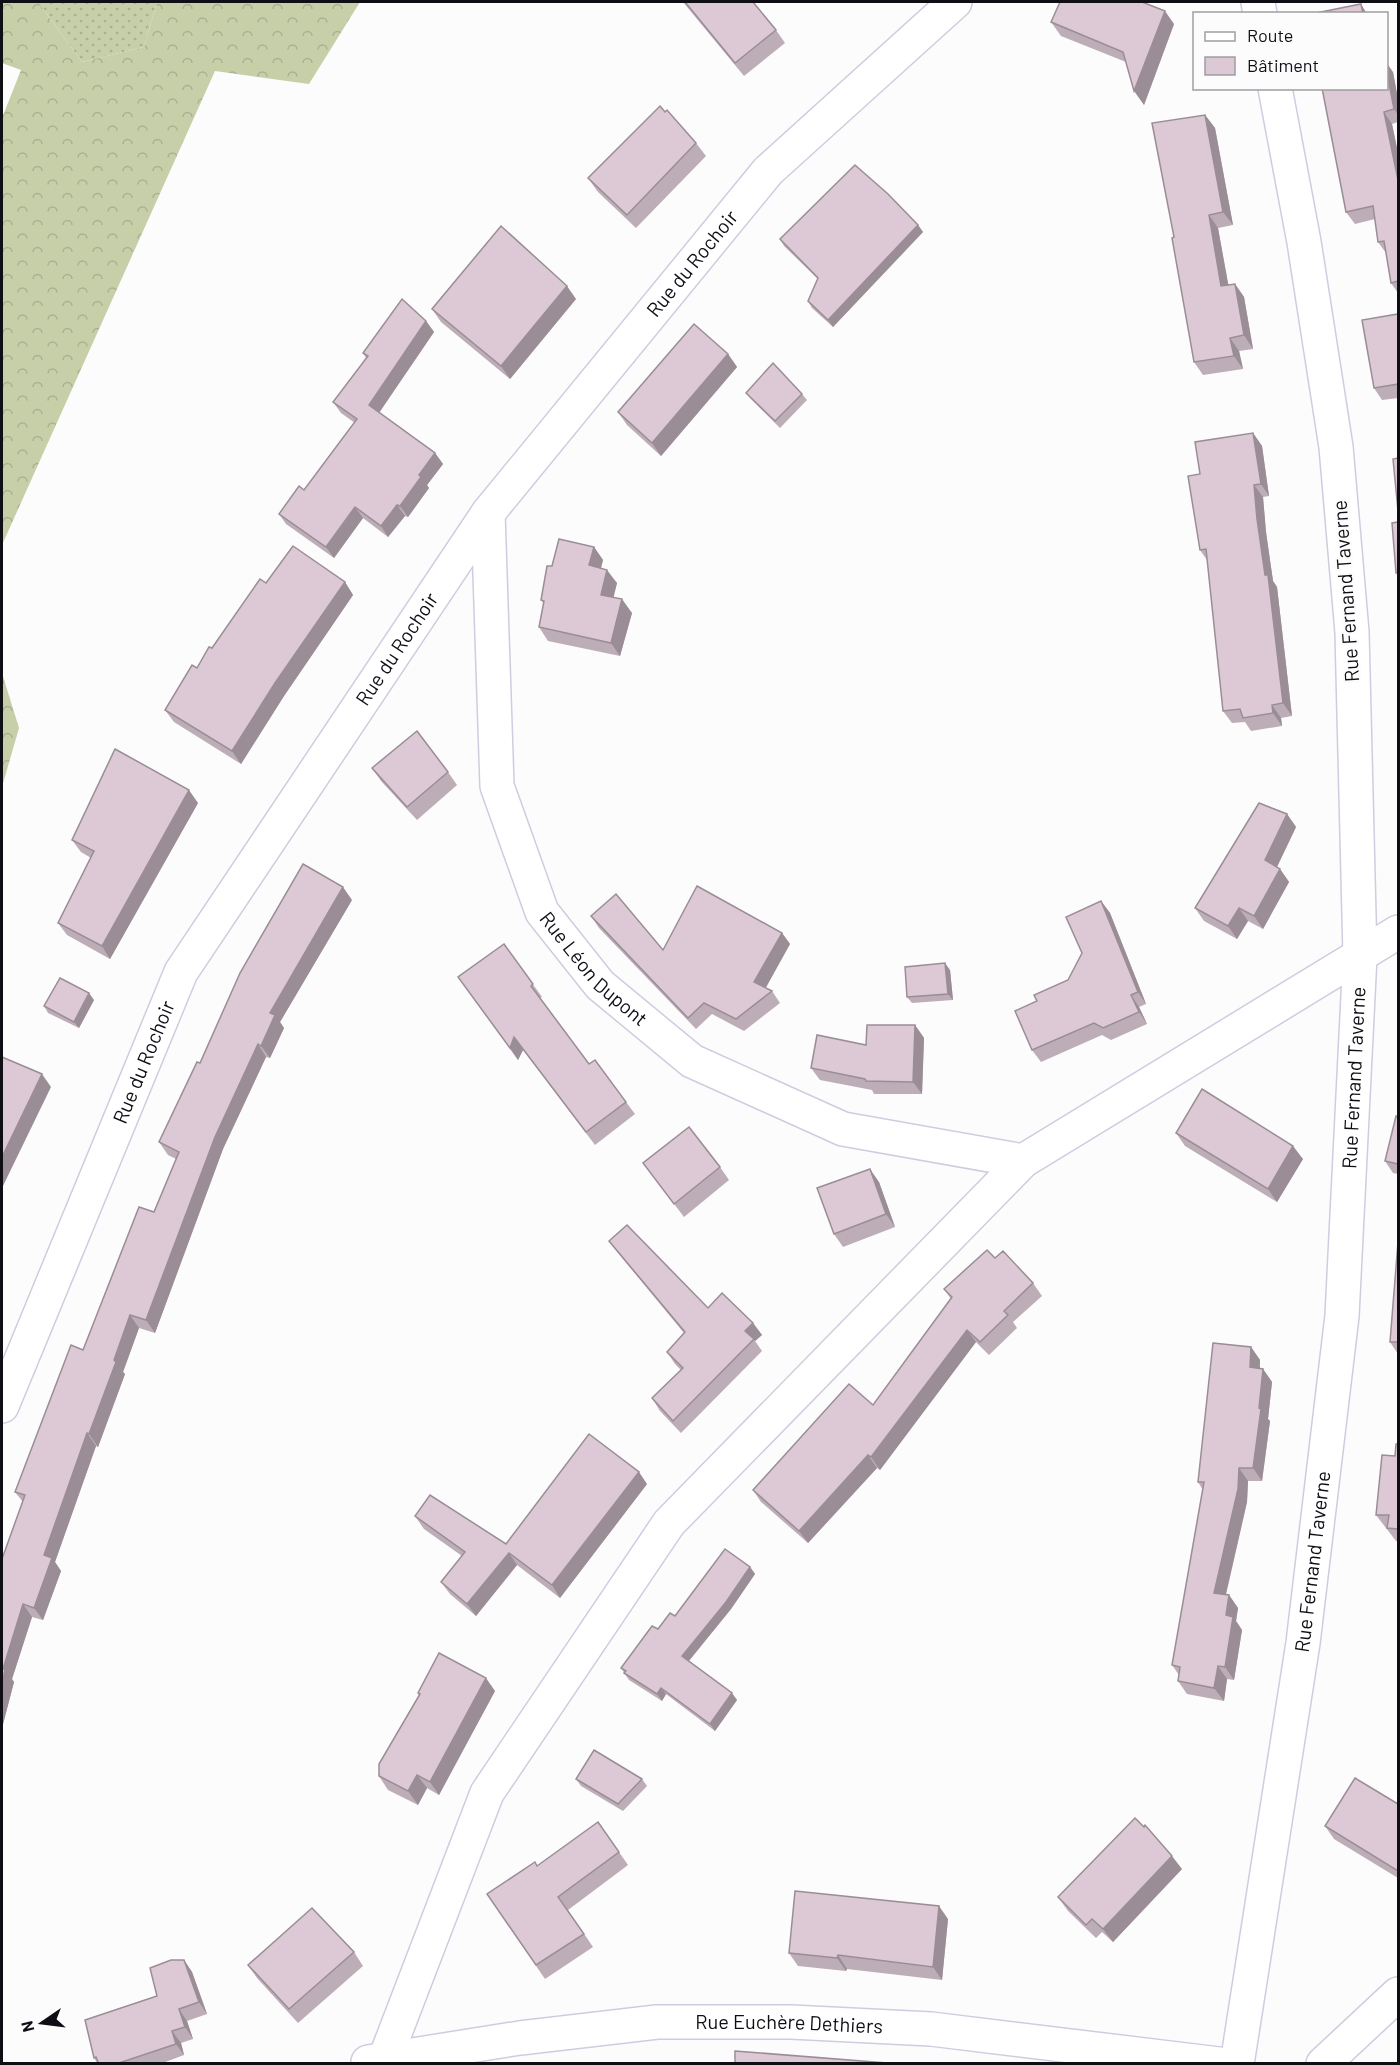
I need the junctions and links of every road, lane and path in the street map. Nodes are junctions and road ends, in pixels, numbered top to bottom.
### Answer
1 (955, 2) edge
2 (1275, 90) edge
3 (488, 513) junction
4 (1398, 932) edge
5 (1360, 956) junction
6 (1023, 1161) junction
7 (2, 1406) edge
8 (1398, 1994) edge
9 (377, 2062) edge
10 (1219, 2064) edge
11 (1237, 2064) edge
12 (1323, 2064) edge

1 - 3 street, Rue du Rochoir
2 - 5 street, Rue Fernand Taverne
3 - 6 street, Rue Léon Dupont
3 - 7 street, Rue du Rochoir
4 - 5 street
5 - 6 street
5 - 11 street, Rue Fernand Taverne
6 - 9 street
8 - 12 street
9 - 10 street, Rue Euchère Dethiers

